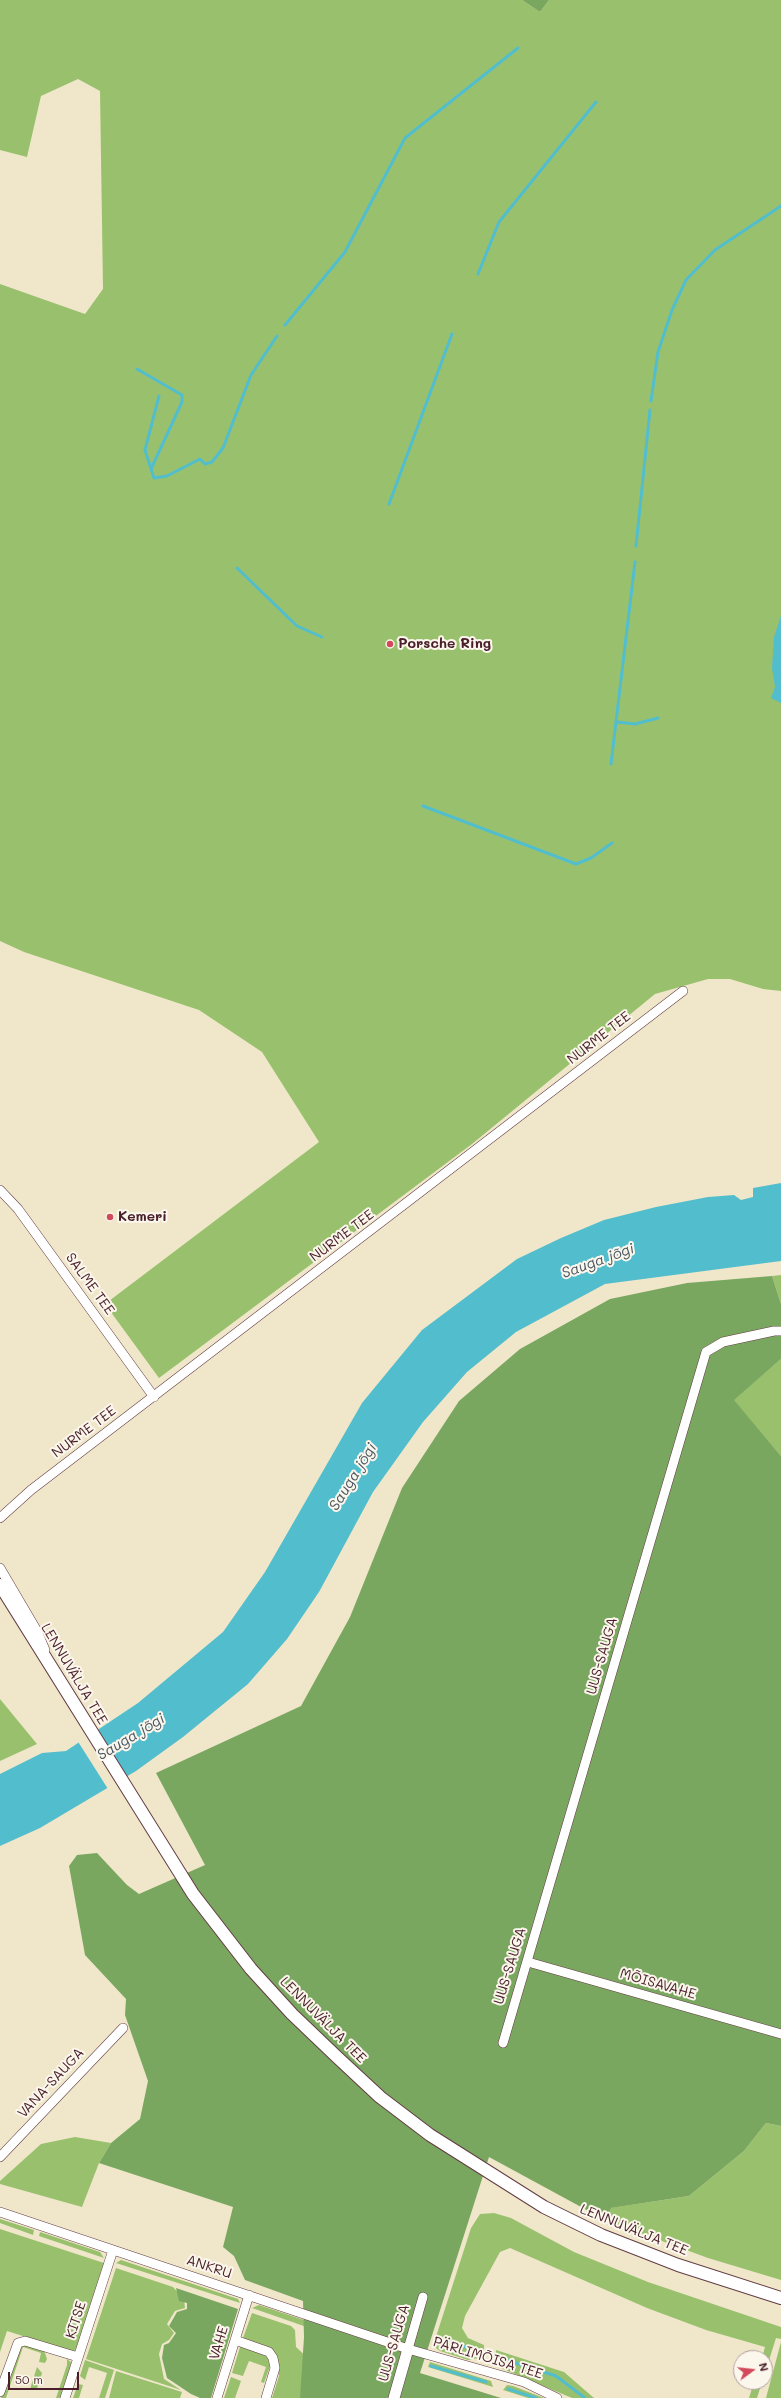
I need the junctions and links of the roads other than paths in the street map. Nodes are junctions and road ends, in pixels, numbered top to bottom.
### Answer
1 (683, 991) dead end
2 (0, 1190) edge
3 (781, 1331) edge
4 (154, 1397) junction
5 (17, 1501) junction
6 (0, 1508) edge
7 (0, 1518) edge
8 (0, 1568) edge
9 (0, 1585) edge
10 (49, 1660) junction
11 (528, 1962) junction
12 (123, 2028) dead end
13 (781, 2034) edge
14 (503, 2043) dead end
15 (0, 2157) edge
16 (0, 2212) edge
17 (113, 2250) junction
18 (249, 2295) junction
19 (423, 2297) dead end
20 (781, 2298) edge
21 (235, 2340) junction
22 (408, 2349) junction
23 (78, 2357) junction
24 (0, 2392) edge
25 (66, 2398) edge
26 (217, 2398) edge
27 (266, 2398) edge
28 (394, 2398) edge
29 (557, 2398) edge

1 - 4 street, NURME TEE
2 - 4 street, SALME TEE
3 - 11 street, UUS-SAUGA
4 - 5 street, NURME TEE
5 - 6 street, NURME TEE
5 - 7 street, NURME TEE
8 - 10 street
9 - 10 main road, LENNUVÄLJA TEE
10 - 20 main road, LENNUVÄLJA TEE
11 - 13 street, MÕISAVAHE
11 - 14 street, UUS-SAUGA
12 - 15 street, VANA-SAUGA
16 - 17 street, ANKRU
17 - 18 street, ANKRU
17 - 23 street, KITSE
18 - 21 street, VAHE
18 - 22 street, ANKRU
19 - 22 street, UUS-SAUGA
21 - 26 street, VAHE
21 - 27 street
22 - 28 street, UUS-SAUGA
22 - 29 street, PÄRLIMÕISA TEE
23 - 24 street
23 - 25 street, KITSE

